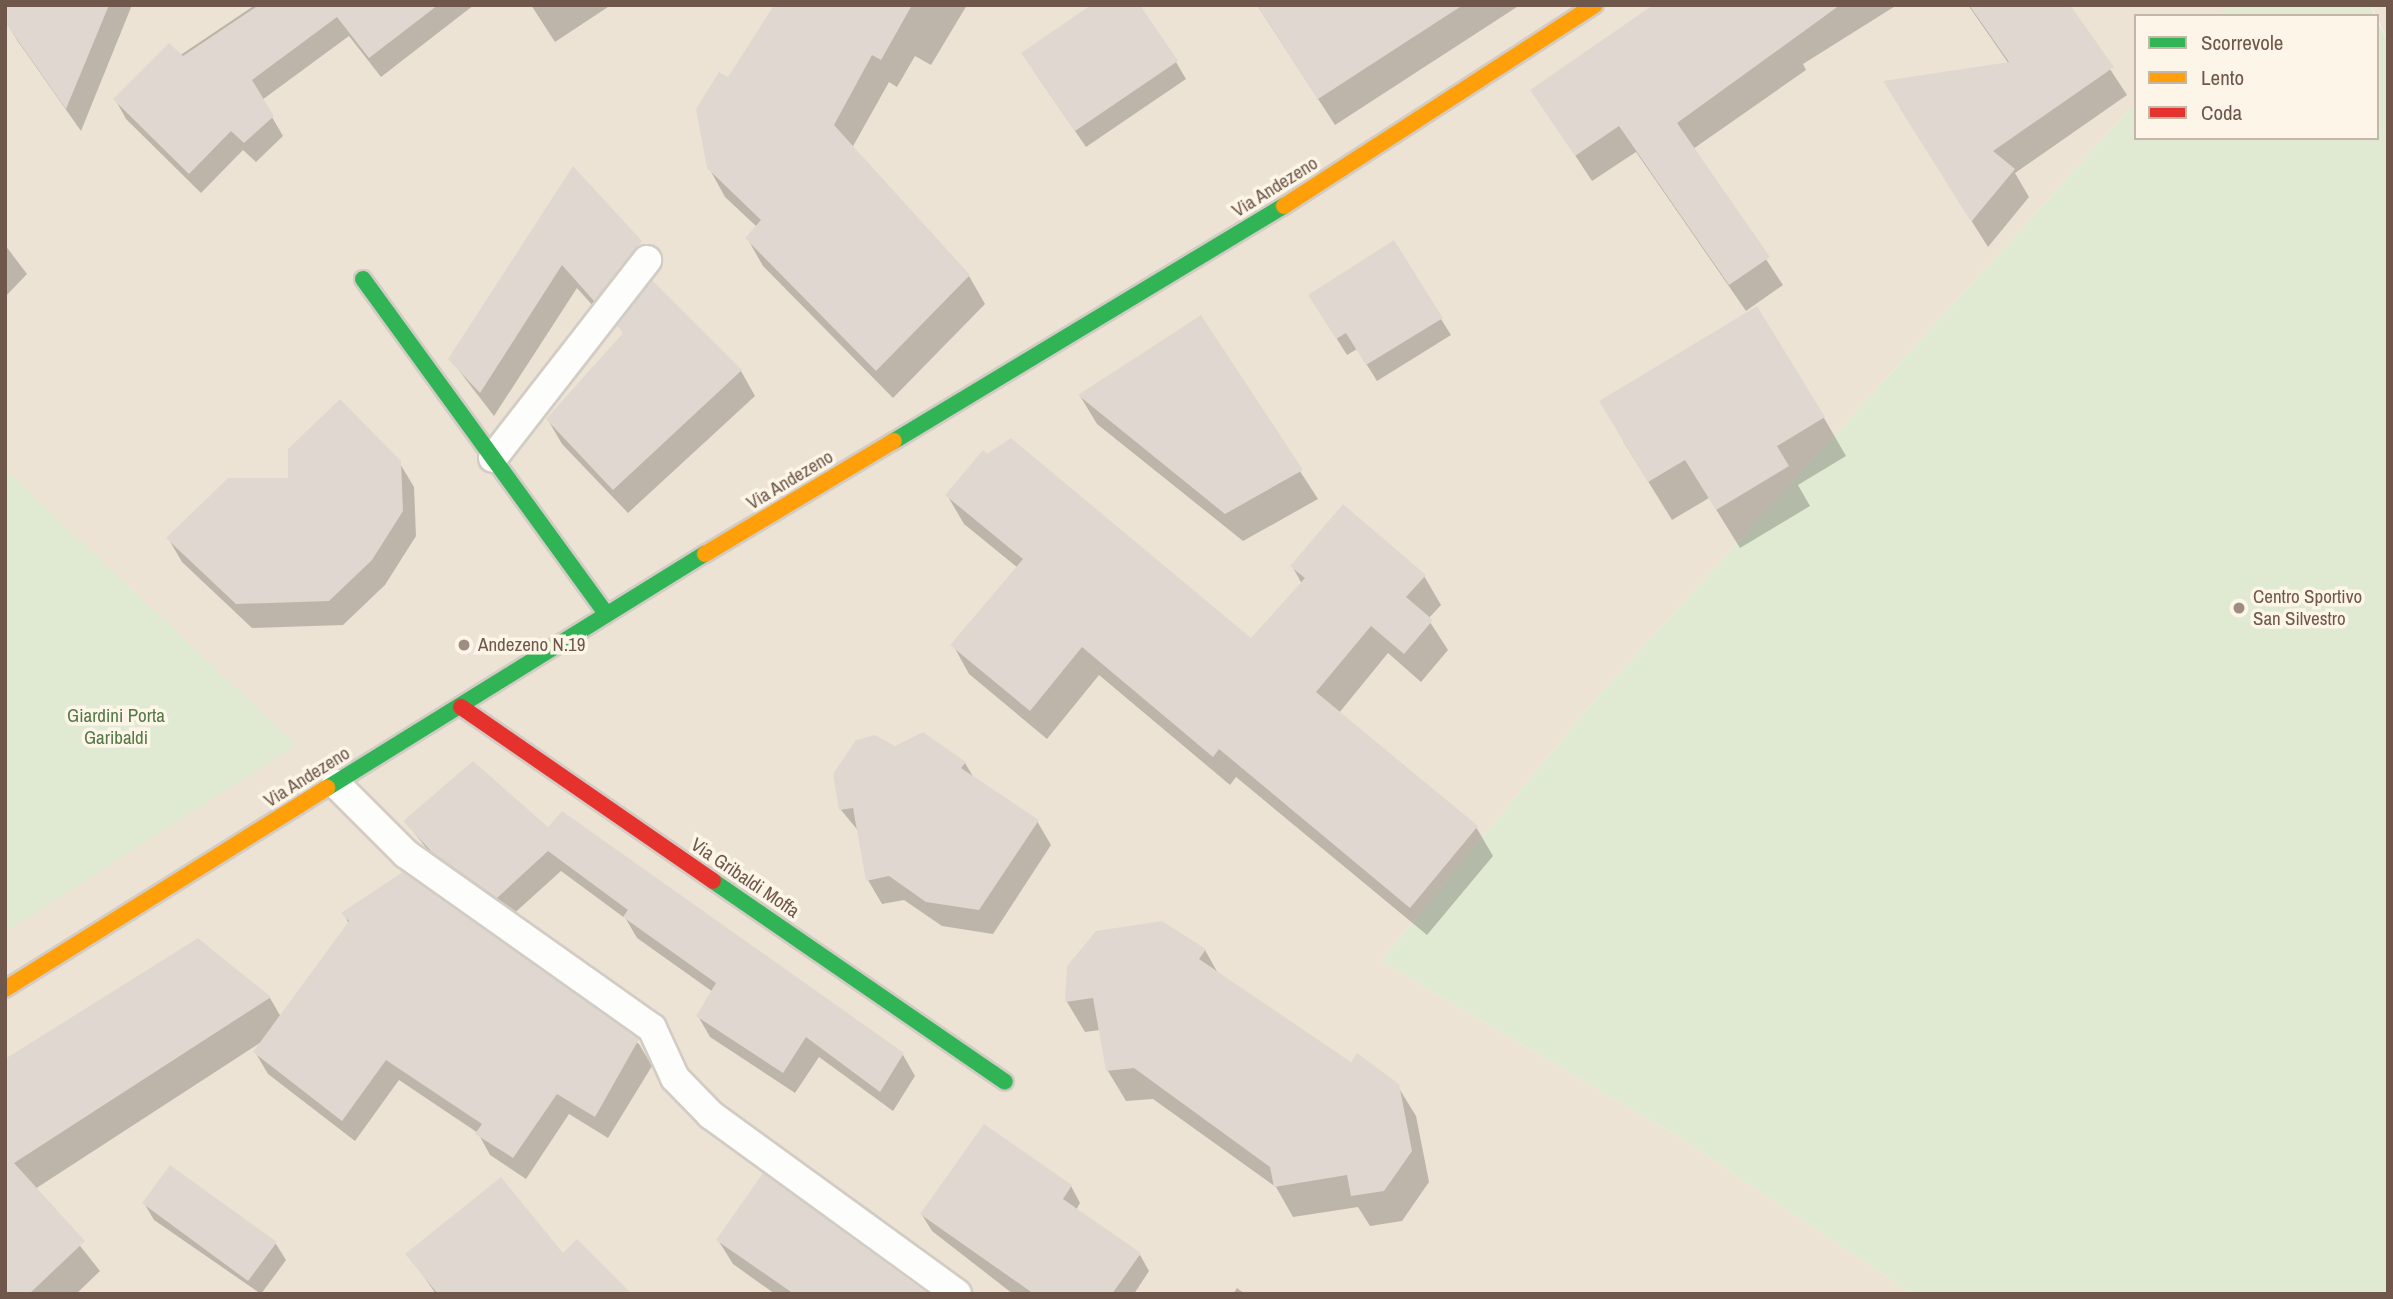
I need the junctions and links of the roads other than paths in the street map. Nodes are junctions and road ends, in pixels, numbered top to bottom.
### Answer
1 (1595, 5) edge
2 (647, 260) dead end
3 (363, 279) dead end
4 (493, 458) junction
5 (606, 614) junction
6 (461, 708) junction
7 (336, 784) junction
8 (5, 989) edge
9 (1005, 1082) dead end
10 (957, 1294) edge

1 - 5 main road, Via Andezeno
2 - 4 lane
3 - 4 main road
4 - 5 main road
5 - 6 main road, Via Andezeno
6 - 7 main road, Via Andezeno
6 - 9 main road, Via Gribaldi Moffa
7 - 8 main road, Via Andezeno
7 - 10 lane

